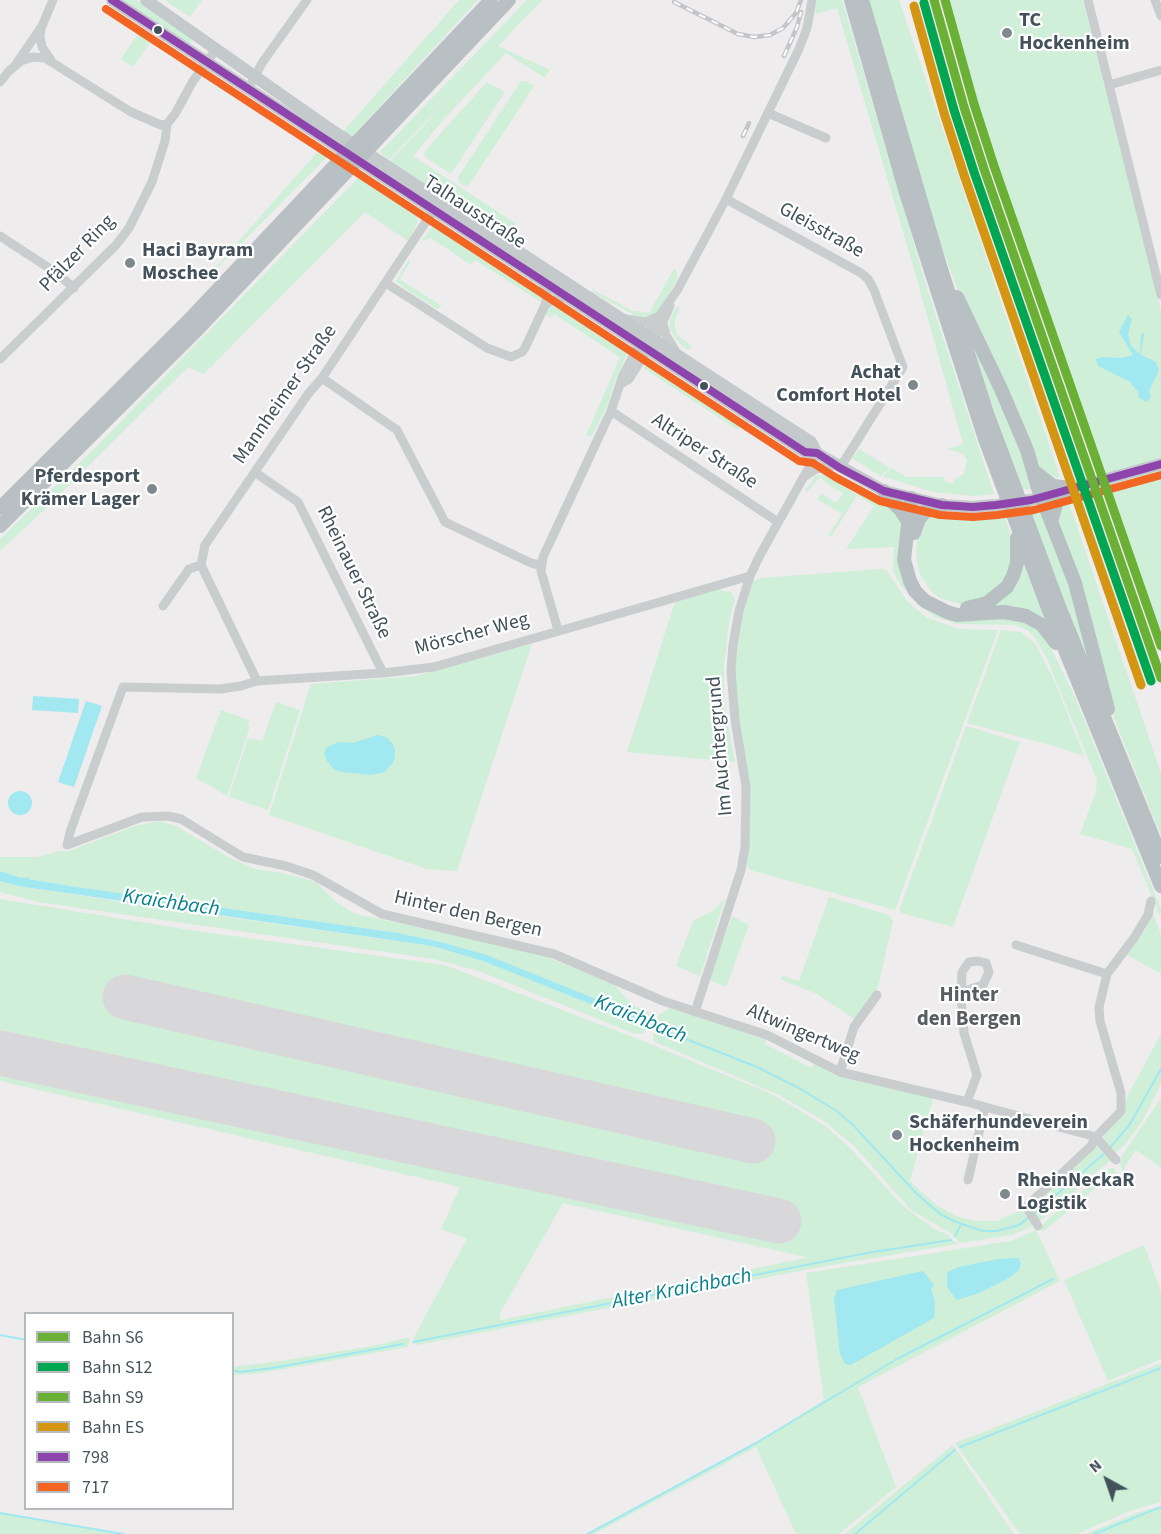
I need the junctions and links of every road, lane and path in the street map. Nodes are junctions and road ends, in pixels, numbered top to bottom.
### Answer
1 (53, 0) edge
2 (112, 0) edge
3 (146, 0) edge
4 (307, 0) edge
5 (491, 0) edge
6 (509, 0) edge
7 (812, 0) edge
8 (850, 0) edge
9 (862, 0) edge
10 (1088, 0) edge
11 (1155, 0) edge
12 (1161, 16) edge
13 (42, 26) junction
14 (217, 48) junction
15 (51, 60) junction
16 (206, 62) junction
17 (16, 64) junction
18 (1161, 70) edge
19 (255, 75) junction
20 (0, 82) edge
21 (1109, 85) junction
22 (248, 89) junction
23 (768, 113) junction
24 (167, 124) junction
25 (826, 138) dead end
26 (364, 144) junction
27 (341, 169) junction
28 (726, 199) junction
29 (437, 206) junction
30 (0, 236) edge
31 (940, 266) junction
32 (542, 281) junction
33 (386, 283) junction
34 (74, 288) junction
35 (1161, 295) edge
36 (567, 297) junction
37 (545, 305) junction
38 (622, 318) junction
39 (661, 320) junction
40 (647, 342) junction
41 (679, 356) junction
42 (0, 358) edge
43 (322, 378) junction
44 (611, 411) junction
45 (817, 453) junction
46 (1161, 464) edge
47 (838, 466) junction
48 (256, 472) junction
49 (1035, 472) junction
50 (802, 478) junction
51 (1066, 488) junction
52 (884, 491) junction
53 (1042, 496) junction
54 (915, 499) junction
55 (942, 505) junction
56 (0, 508) edge
57 (1052, 519) junction
58 (907, 520) junction
59 (778, 522) junction
60 (0, 526) edge
61 (1017, 527) junction
62 (914, 533) junction
63 (201, 565) junction
64 (540, 565) junction
65 (750, 576) junction
66 (163, 606) dead end
67 (558, 630) junction
68 (383, 673) junction
69 (257, 681) junction
70 (1079, 686) junction
71 (1116, 746) junction
72 (67, 845) joint
73 (1161, 857) edge
74 (1161, 886) edge
75 (1151, 901) dead end
76 (1016, 945) dead end
77 (1107, 974) junction
78 (877, 995) dead end
79 (961, 997) dead end
80 (663, 1001) joint
81 (695, 1012) junction
82 (840, 1072) junction
83 (967, 1102) junction
84 (985, 1107) junction
85 (1099, 1140) junction
86 (1114, 1158) dead end
87 (968, 1180) dead end
88 (1033, 1219) dead end

1 - 13 street
2 - 16 main road, Talhausstraße
3 - 14 main road, Talhausstraße
4 - 19 street
5 - 26 highway
6 - 26 highway
7 - 23 street
8 - 61 highway
9 - 31 highway
10 - 21 street
11 - 12 street
13 - 15 street
13 - 17 street
14 - 16 street
14 - 19 main road, Talhausstraße
15 - 17 street
15 - 24 street
16 - 22 main road, Talhausstraße
16 - 24 street
17 - 20 street
18 - 21 street
19 - 22 street
19 - 29 main road, Talhausstraße
21 - 35 street
22 - 29 main road, Talhausstraße
23 - 25 street
23 - 28 street
24 - 34 street, Pfälzer Ring
26 - 27 highway
27 - 56 highway
27 - 60 highway
28 - 39 street
28 - 47 street, Gleisstraße
29 - 32 main road, Talhausstraße
29 - 33 street, Mannheimer Straße
29 - 38 main road, Talhausstraße
30 - 34 street
31 - 49 highway
31 - 71 highway
32 - 36 main road, Talhausstraße
32 - 37 street
33 - 37 street
33 - 43 street, Mannheimer Straße
34 - 42 street, Pfälzer Ring
36 - 37 street
36 - 40 main road, Talhausstraße
38 - 39 street
38 - 40 main road, Talhausstraße
39 - 40 street
39 - 41 street
40 - 41 main road, Talhausstraße
40 - 44 street
40 - 45 main road, Talhausstraße
41 - 45 main road, Talhausstraße
43 - 48 street, Mannheimer Straße
43 - 64 street
44 - 59 street, Altriper Straße
44 - 64 street
45 - 47 main road, Talhausstraße
45 - 50 street, Im Auchtergrund
46 - 51 main road, Talhausstraße
47 - 50 street
47 - 52 main road, Talhausstraße
48 - 63 street, Mannheimer Straße
48 - 68 street, Rheinauer Straße
49 - 51 highway
49 - 53 highway
50 - 59 street, Im Auchtergrund
51 - 53 main road, Talhausstraße
51 - 57 highway
52 - 54 main road, Talhausstraße
52 - 58 highway
53 - 55 main road, Talhausstraße
53 - 57 highway
54 - 55 main road, Talhausstraße
54 - 58 highway
54 - 62 highway
55 - 62 highway
57 - 71 highway
58 - 70 highway
59 - 65 street, Im Auchtergrund
61 - 62 highway
61 - 70 highway
63 - 66 street
63 - 69 street
64 - 67 street
65 - 67 street, Mörscher Weg
65 - 81 street, Im Auchtergrund
67 - 68 street, Mörscher Weg
68 - 69 street, Mörscher Weg
69 - 72 street, Mörscher Weg
70 - 74 highway
71 - 73 highway
72 - 80 street, Hinter den Bergen
75 - 77 street
76 - 77 street
77 - 85 street
78 - 82 street
79 - 83 street
80 - 81 street, Altwingertweg
81 - 82 street, Altwingertweg
82 - 83 street, Altwingertweg
83 - 84 street, Altwingertweg
84 - 85 street, Altwingertweg
84 - 87 street
85 - 86 street
85 - 88 street

